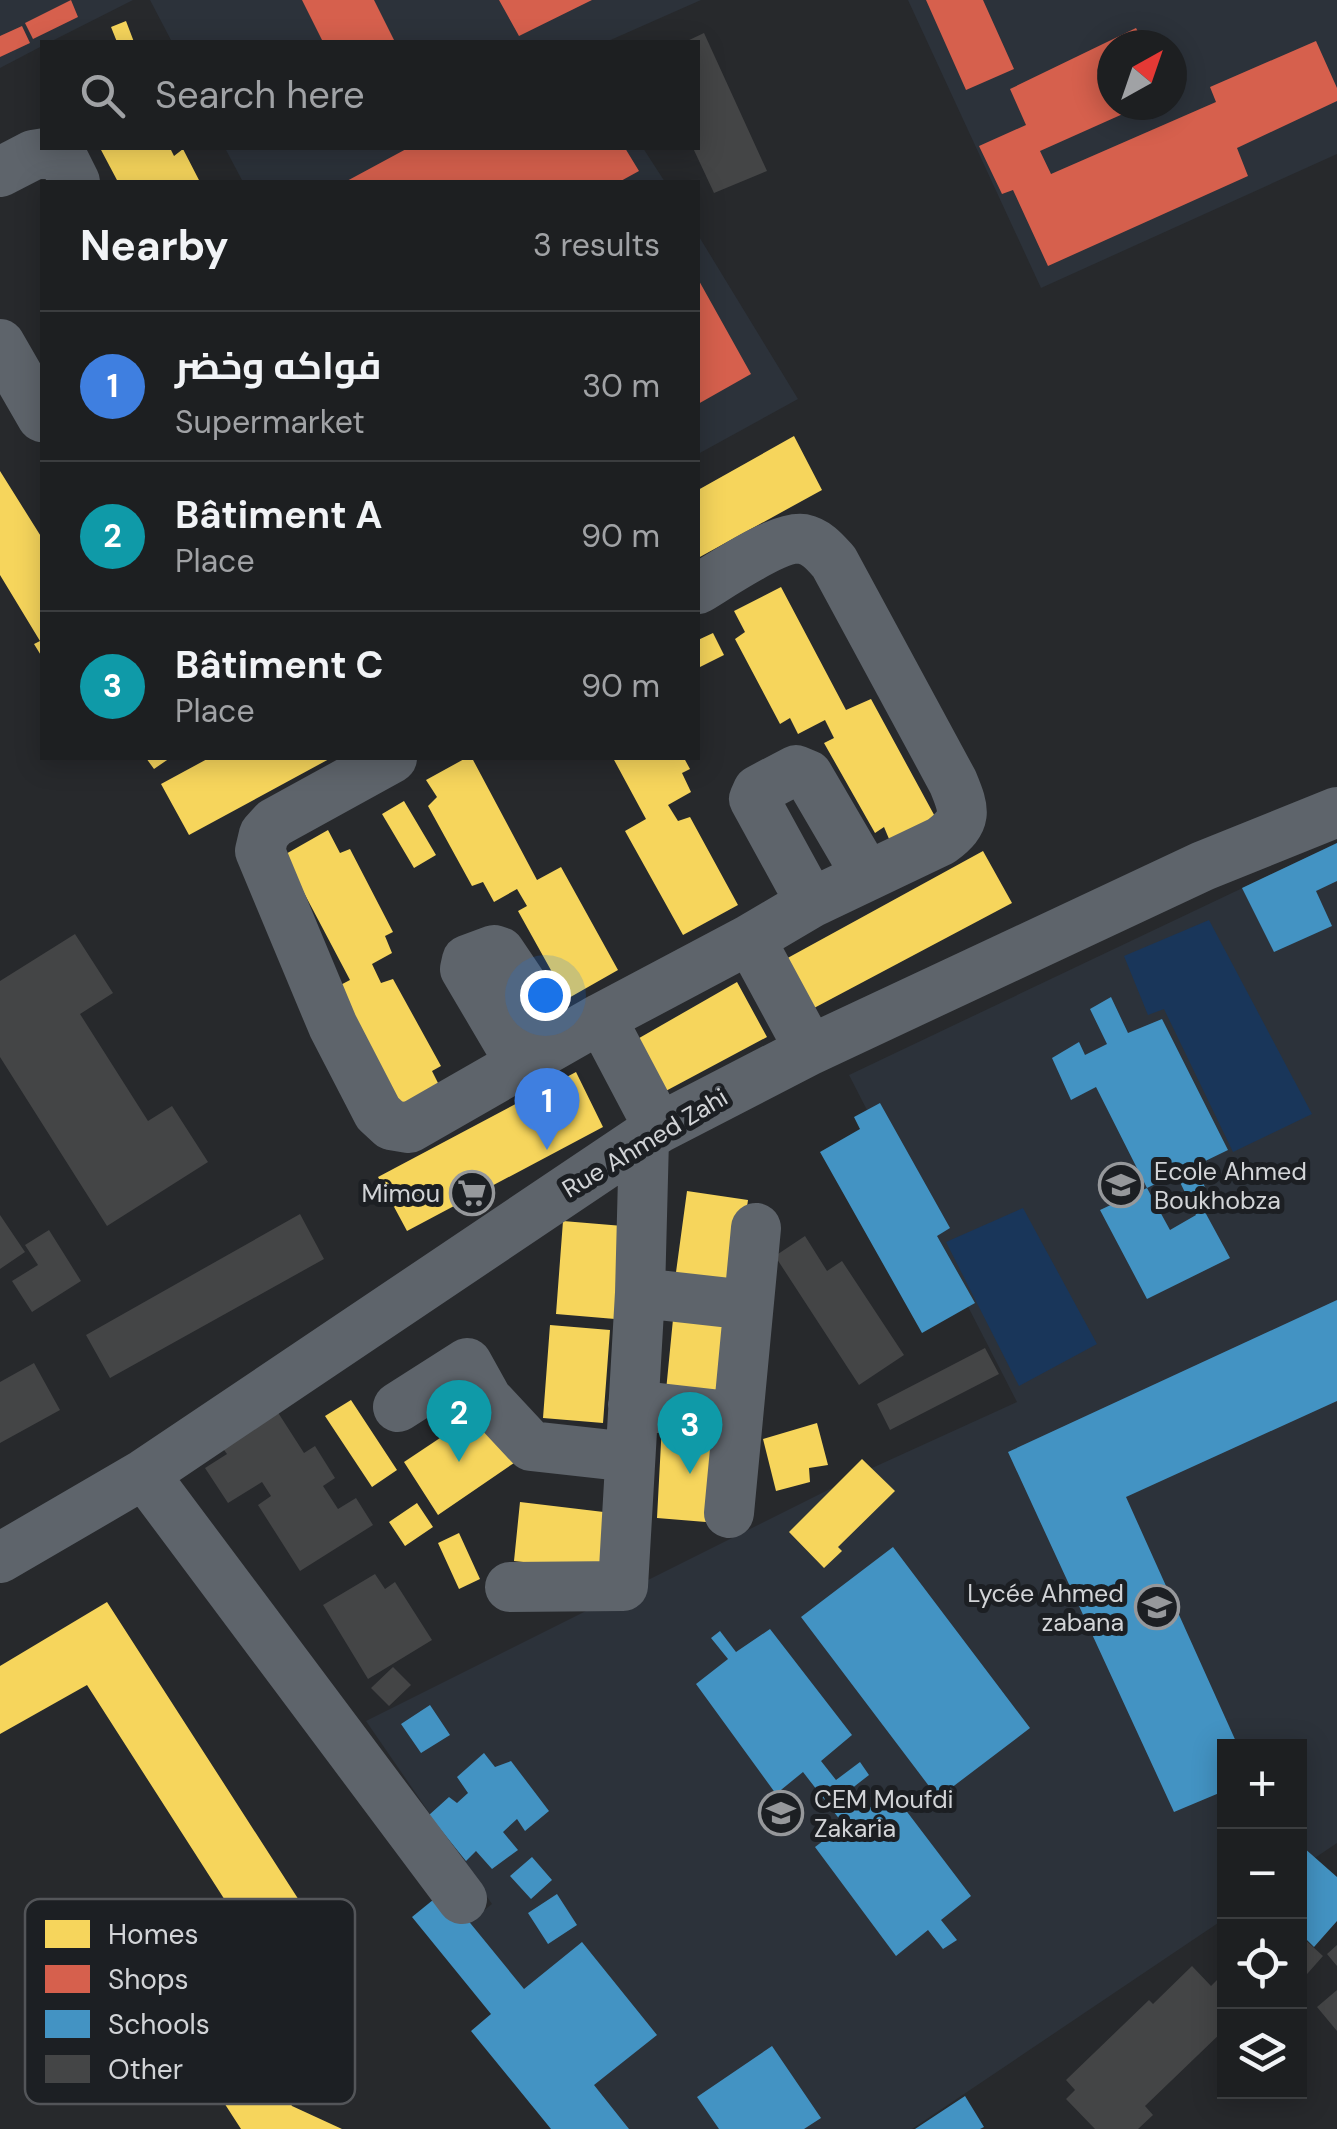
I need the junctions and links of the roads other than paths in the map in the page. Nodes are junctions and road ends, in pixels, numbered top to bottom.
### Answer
1 (0, 172) edge
2 (74, 180) edge
3 (0, 344) edge
4 (40, 414) edge
5 (700, 588) edge
6 (388, 760) edge
7 (1337, 812) edge
8 (867, 876) junction
9 (811, 903) junction
10 (750, 939) junction
11 (560, 1041) junction
12 (810, 1050) junction
13 (651, 1134) junction
14 (756, 1228) dead end
15 (640, 1293) junction
16 (748, 1305) junction
17 (633, 1405) junction
18 (398, 1407) dead end
19 (738, 1417) junction
20 (630, 1458) junction
21 (144, 1474) junction
22 (729, 1513) dead end
23 (0, 1558) edge
24 (510, 1588) dead end
25 (462, 1899) dead end

1 - 2 street
3 - 4 street
5 - 8 street
6 - 11 street
7 - 12 street, Rue Ahmed Zahi
8 - 9 street
8 - 9 street
9 - 10 street
10 - 11 street
10 - 12 street
11 - 13 street
12 - 13 street, Rue Ahmed Zahi
13 - 15 street
13 - 21 street, Rue Ahmed Zahi
14 - 16 street
15 - 16 street
15 - 17 street
16 - 19 street
17 - 19 street
17 - 20 street
18 - 20 street
19 - 22 street
20 - 24 street
21 - 23 street, Rue Ahmed Zahi
21 - 25 street

